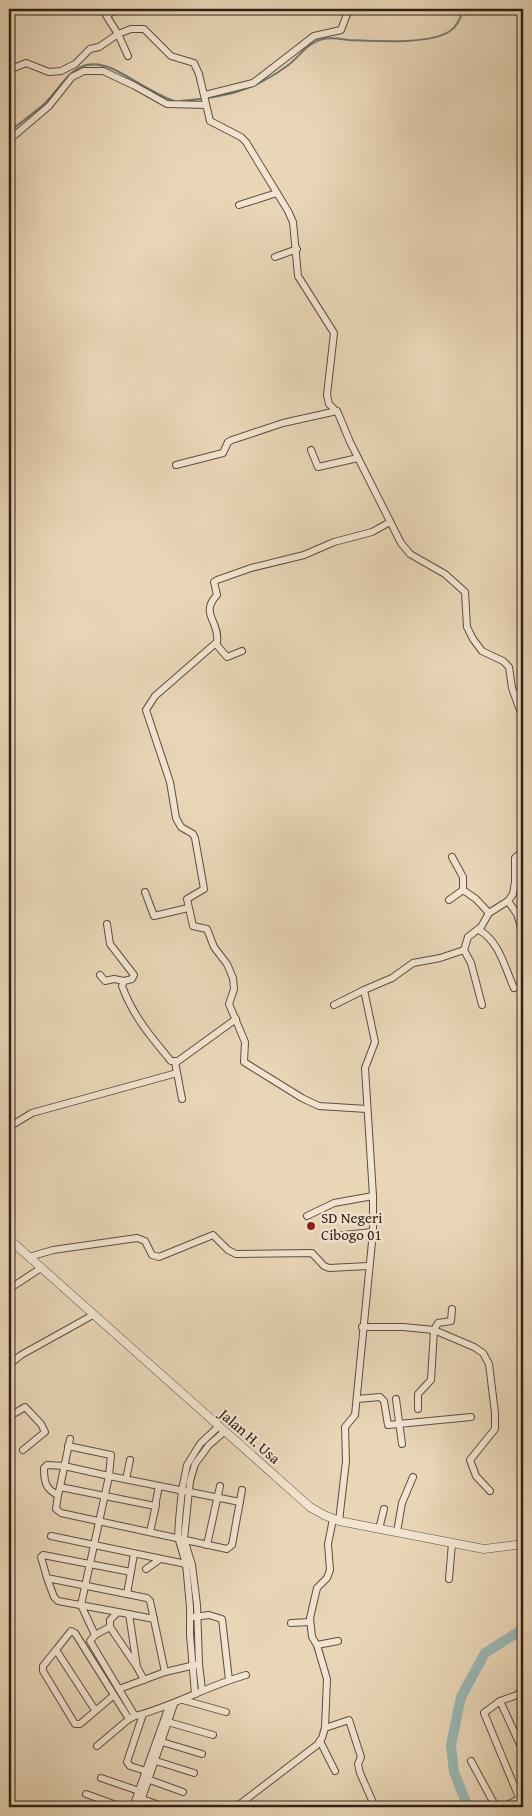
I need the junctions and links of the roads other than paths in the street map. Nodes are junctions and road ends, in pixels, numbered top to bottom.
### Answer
1 (96, 9) edge
2 (349, 9) edge
3 (112, 11) edge
4 (118, 34) junction
5 (128, 56) dead end
6 (9, 70) edge
7 (205, 96) junction
8 (206, 105) junction
9 (9, 140) edge
10 (277, 193) junction
11 (239, 205) dead end
12 (297, 249) junction
13 (274, 257) dead end
14 (337, 410) junction
15 (311, 450) dead end
16 (358, 458) junction
17 (176, 465) dead end
18 (390, 522) junction
19 (216, 644) junction
20 (242, 651) dead end
21 (523, 740) edge
22 (523, 851) edge
23 (452, 857) dead end
24 (463, 890) junction
25 (146, 892) dead end
26 (449, 900) dead end
27 (508, 901) junction
28 (188, 908) junction
29 (489, 913) junction
30 (520, 913) edge
31 (108, 924) dead end
32 (479, 930) junction
33 (523, 934) edge
34 (464, 950) junction
35 (100, 975) dead end
36 (124, 981) junction
37 (514, 988) dead end
38 (364, 990) junction
39 (334, 1005) dead end
40 (482, 1005) dead end
41 (236, 1019) junction
42 (175, 1062) junction
43 (177, 1073) junction
44 (182, 1099) dead end
45 (367, 1109) junction
46 (9, 1128) edge
47 (373, 1196) junction
48 (307, 1216) dead end
49 (373, 1232) junction
50 (333, 1236) dead end
51 (9, 1239) edge
52 (12, 1248) edge
53 (29, 1257) junction
54 (368, 1266) junction
55 (41, 1268) junction
56 (9, 1290) edge
57 (452, 1309) dead end
58 (93, 1315) junction
59 (362, 1327) junction
60 (434, 1330) junction
61 (9, 1365) edge
62 (357, 1399) junction
63 (396, 1399) dead end
64 (9, 1409) edge
65 (418, 1409) dead end
66 (471, 1417) dead end
67 (399, 1424) junction
68 (221, 1429) junction
69 (402, 1444) dead end
70 (23, 1450) dead end
71 (130, 1460) dead end
72 (64, 1466) junction
73 (109, 1476) junction
74 (412, 1477) dead end
75 (126, 1479) junction
76 (159, 1486) junction
77 (220, 1486) dead end
78 (60, 1487) junction
79 (242, 1490) dead end
80 (185, 1491) junction
81 (490, 1492) dead end
82 (58, 1495) junction
83 (105, 1495) junction
84 (217, 1497) junction
85 (240, 1502) junction
86 (156, 1505) junction
87 (384, 1509) dead end
88 (98, 1520) junction
89 (336, 1520) junction
90 (379, 1529) junction
91 (150, 1532) junction
92 (397, 1532) junction
93 (51, 1536) dead end
94 (181, 1538) junction
95 (452, 1543) junction
96 (93, 1544) junction
97 (523, 1544) edge
98 (207, 1546) junction
99 (134, 1554) junction
100 (186, 1555) junction
101 (159, 1560) junction
102 (89, 1564) junction
103 (186, 1564) junction
104 (146, 1569) dead end
105 (131, 1572) junction
106 (47, 1578) junction
107 (449, 1579) dead end
108 (84, 1585) junction
109 (127, 1594) junction
110 (81, 1605) junction
111 (118, 1612) junction
112 (129, 1614) junction
113 (198, 1616) junction
114 (190, 1617) junction
115 (154, 1619) junction
116 (310, 1622) junction
117 (290, 1623) dead end
118 (110, 1627) junction
119 (95, 1635) junction
120 (338, 1641) dead end
121 (317, 1645) junction
122 (56, 1650) junction
123 (196, 1665) junction
124 (137, 1667) junction
125 (165, 1672) junction
126 (246, 1675) dead end
127 (144, 1680) junction
128 (229, 1680) junction
129 (119, 1689) junction
130 (199, 1692) junction
131 (521, 1693) edge
132 (112, 1696) junction
133 (183, 1700) junction
134 (500, 1701) junction
135 (523, 1702) edge
136 (172, 1705) junction
137 (95, 1710) junction
138 (226, 1712) dead end
139 (143, 1714) junction
140 (132, 1718) junction
141 (168, 1722) junction
142 (326, 1728) junction
143 (213, 1735) dead end
144 (162, 1742) junction
145 (320, 1742) junction
146 (97, 1746) dead end
147 (523, 1752) edge
148 (202, 1754) dead end
149 (471, 1760) dead end
150 (156, 1761) junction
151 (335, 1771) dead end
152 (194, 1773) dead end
153 (146, 1776) junction
154 (101, 1778) dead end
155 (139, 1791) junction
156 (183, 1792) dead end
157 (86, 1794) dead end
158 (521, 1798) edge
159 (142, 1799) junction
160 (122, 1807) edge
161 (133, 1807) edge
162 (139, 1807) edge
163 (165, 1807) edge
164 (236, 1807) edge
165 (375, 1807) edge
166 (496, 1807) edge
167 (502, 1807) edge
168 (523, 1807) edge

1 - 3 street
2 - 7 street
3 - 4 street
4 - 5 street
4 - 6 street
4 - 7 street
7 - 8 street
8 - 9 street
8 - 10 street
10 - 11 street
10 - 12 street
12 - 13 street
12 - 14 street
14 - 16 street
14 - 17 street
15 - 16 street
16 - 18 street
18 - 19 street
18 - 21 street
19 - 20 street
19 - 28 street
22 - 27 street
23 - 24 street
24 - 26 street
24 - 29 street
25 - 28 street
27 - 29 street
27 - 30 street
28 - 41 street
29 - 32 street
30 - 33 street
31 - 36 street
32 - 34 street
32 - 37 street
34 - 38 street
34 - 40 street
35 - 36 street
36 - 42 street
38 - 39 street
38 - 45 street
41 - 42 street
41 - 45 street
42 - 43 street
43 - 44 street
43 - 46 street
45 - 47 street
47 - 48 street
47 - 49 street
49 - 50 street
49 - 54 street
51 - 52 street, Jalan H. Usa
52 - 53 street, Jalan H. Usa
53 - 54 street
53 - 55 street, Jalan H. Usa
54 - 59 street
55 - 56 street
55 - 58 street, Jalan H. Usa
57 - 60 street
58 - 61 street
58 - 68 street, Jalan H. Usa
59 - 60 street
59 - 62 street
60 - 65 street
60 - 81 street
62 - 67 street
62 - 89 street
63 - 67 street
64 - 70 street
66 - 67 street
67 - 69 street
68 - 80 street
68 - 89 street, Jalan H. Usa
71 - 75 street
72 - 73 street
72 - 73 street
72 - 78 street
72 - 82 street
73 - 75 street
73 - 83 street
74 - 92 street
75 - 76 street
76 - 80 street
76 - 86 street
77 - 84 street
78 - 82 street
78 - 83 street
79 - 85 street
80 - 84 street
80 - 94 street
82 - 88 street
83 - 86 street
83 - 88 street
84 - 85 street
84 - 98 street
85 - 98 street
86 - 91 street
87 - 90 street
88 - 91 street
88 - 96 street
89 - 90 street, Jalan H. Usa
89 - 116 street
90 - 92 street, Jalan H. Usa
91 - 94 street
92 - 95 street, Jalan H. Usa
93 - 96 street
94 - 98 street
94 - 100 street
95 - 97 street, Jalan H. Usa
95 - 107 street
96 - 99 street
96 - 102 street
99 - 101 street
99 - 105 street
100 - 103 street
100 - 113 street
101 - 103 street
101 - 104 street
102 - 105 street
102 - 106 street
102 - 108 street
103 - 114 street
105 - 109 street
106 - 108 street
106 - 110 street
108 - 109 street
108 - 110 street
109 - 115 street
110 - 111 street
110 - 119 street
111 - 112 street
111 - 118 street
112 - 115 street
112 - 124 street
113 - 114 street
113 - 123 street
113 - 128 street
114 - 123 street
115 - 125 street
116 - 117 street
116 - 121 street
118 - 119 street
118 - 124 street
119 - 129 street
120 - 121 street
121 - 142 street
122 - 132 street
122 - 137 street
122 - 137 street
123 - 125 street
123 - 130 street
124 - 127 street
125 - 127 street
126 - 128 street
127 - 129 street
128 - 130 street
129 - 140 street
130 - 133 street
131 - 134 street
131 - 135 street
132 - 137 street
132 - 140 street
133 - 136 street
133 - 138 street
134 - 147 street
134 - 158 street
136 - 139 street
136 - 141 street
136 - 153 street
139 - 140 street
139 - 153 street
140 - 146 street
141 - 143 street
141 - 144 street
142 - 145 street
142 - 165 street
144 - 148 street
144 - 150 street
145 - 151 street
145 - 164 street
149 - 166 street
150 - 152 street
150 - 153 street
153 - 155 street
153 - 156 street
153 - 159 street
154 - 155 street
155 - 161 street
157 - 160 street
158 - 167 street
158 - 168 street
159 - 162 street
159 - 163 street

